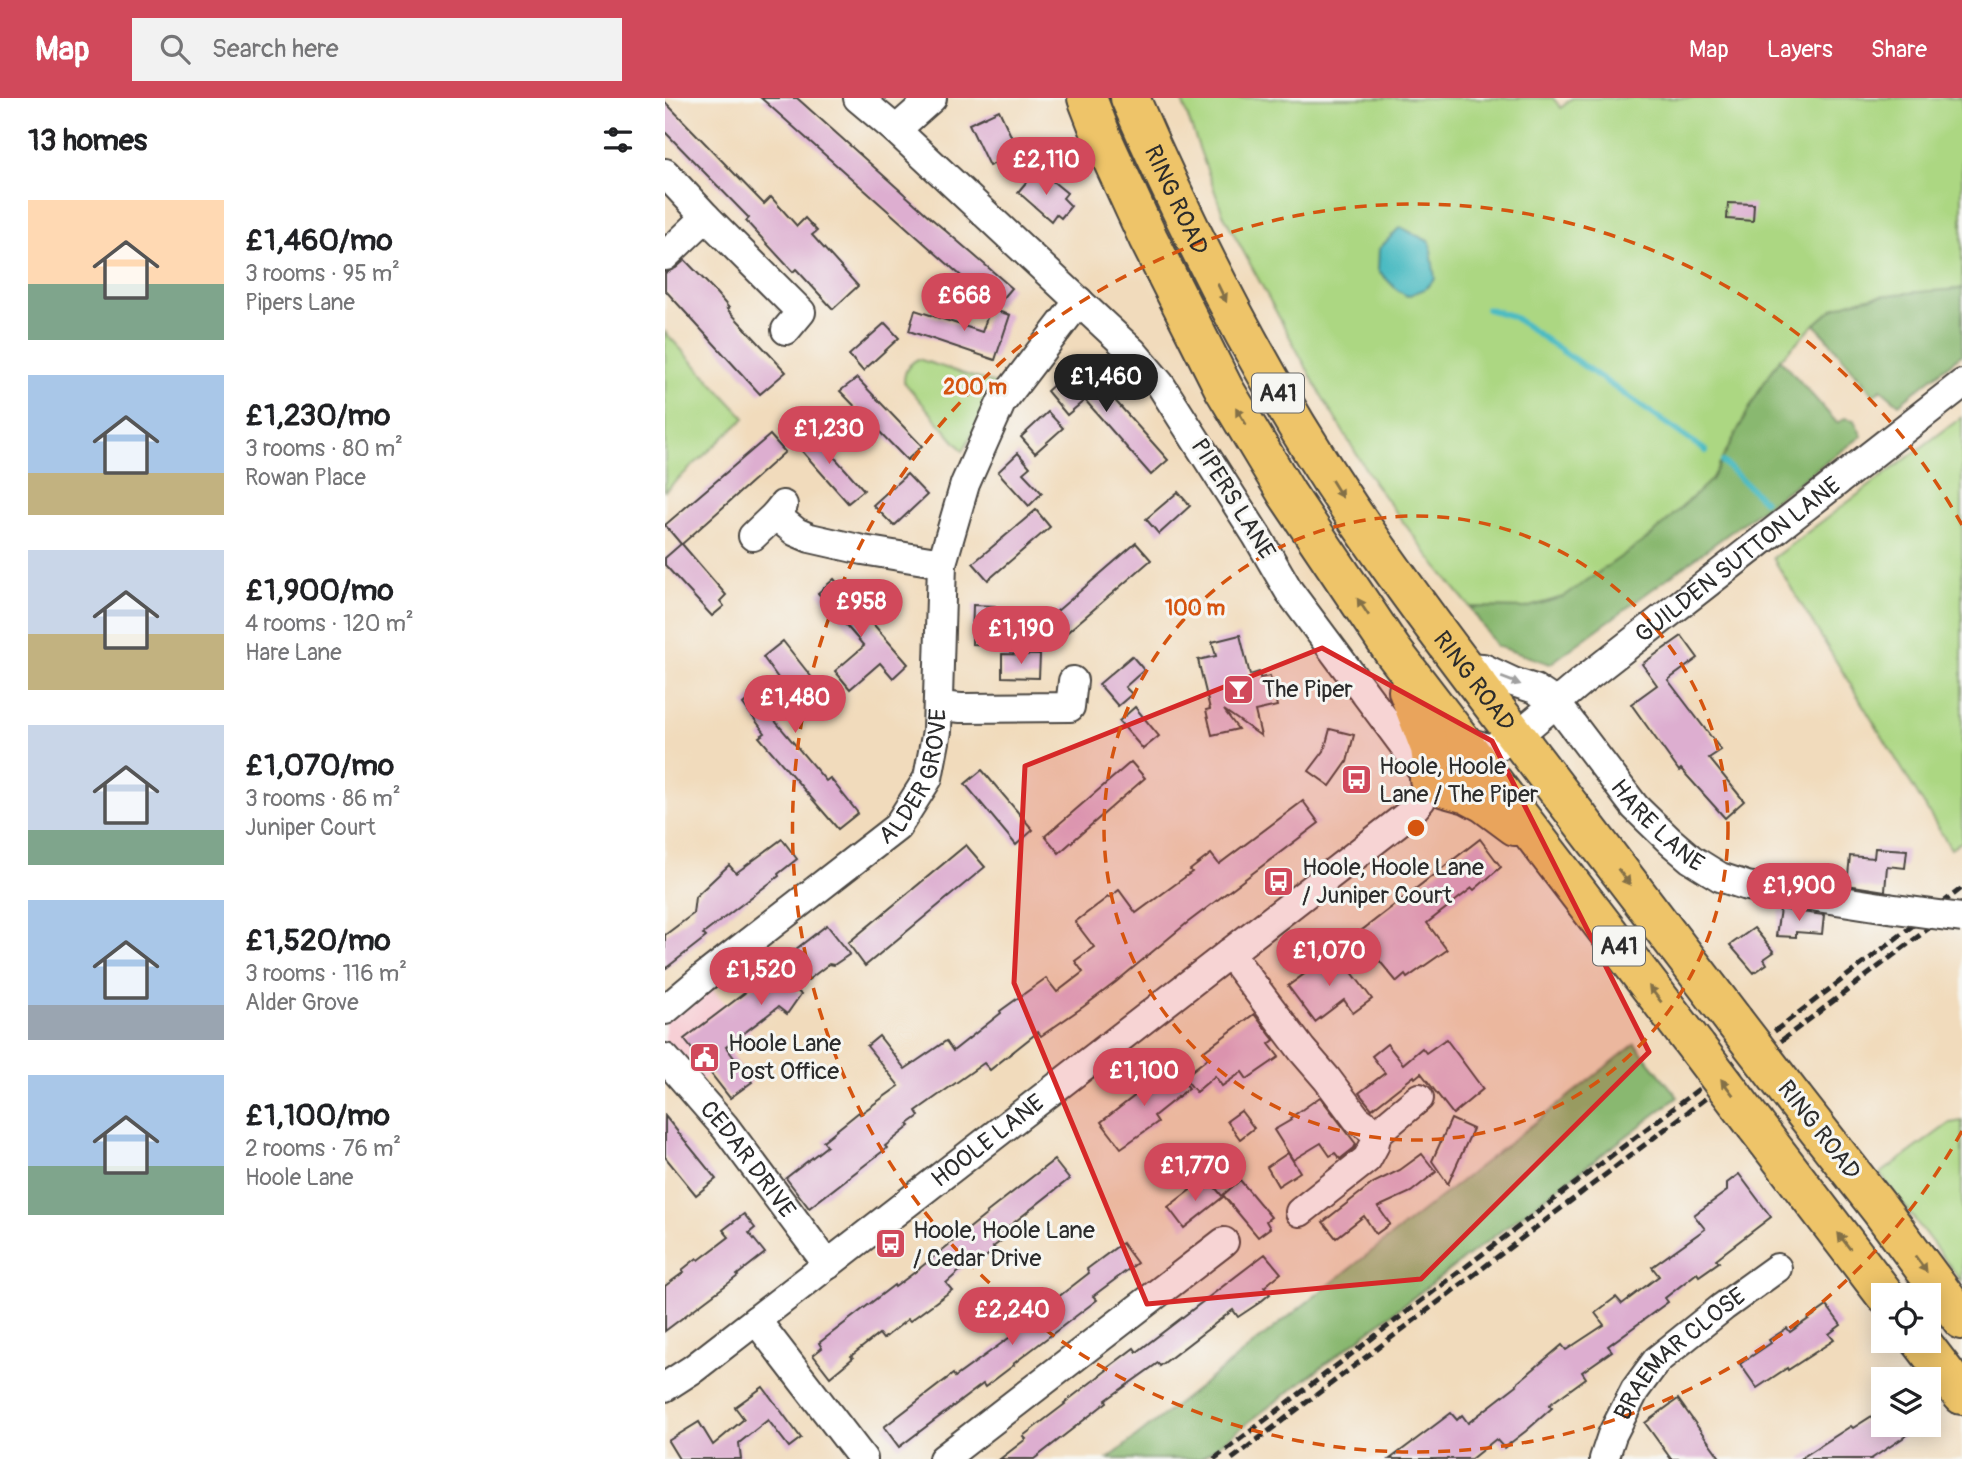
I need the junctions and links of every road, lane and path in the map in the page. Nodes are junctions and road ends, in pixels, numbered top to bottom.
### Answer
1 (858, 98) edge
2 (932, 98) edge
3 (1087, 98) edge
4 (1130, 98) edge
5 (896, 130) junction
6 (665, 173) edge
7 (706, 217) junction
8 (665, 256) edge
9 (1079, 301) junction
10 (786, 330) dead end
11 (1962, 384) edge
12 (753, 536) dead end
13 (942, 563) junction
14 (1392, 649) junction
15 (1463, 667) junction
16 (1073, 681) dead end
17 (1556, 703) junction
18 (938, 706) junction
19 (1517, 736) junction
20 (1462, 741) junction
21 (1429, 779) junction
22 (1540, 845) junction
23 (1962, 918) edge
24 (1230, 953) junction
25 (665, 1010) edge
26 (665, 1058) edge
27 (1419, 1098) dead end
28 (1377, 1133) junction
29 (1300, 1212) dead end
30 (1224, 1242) dead end
31 (828, 1265) junction
32 (1777, 1268) dead end
33 (1876, 1283) edge
34 (756, 1320) junction
35 (1962, 1320) edge
36 (1930, 1353) edge
37 (665, 1387) edge
38 (1962, 1395) edge
39 (863, 1459) edge
40 (943, 1459) edge
41 (1604, 1459) edge

1 - 5 street, PIPERS LANE
2 - 5 street
14 -> 3 highway, RING ROAD / A41
4 -> 15 highway, RING ROAD / A41
5 - 9 street, PIPERS LANE
6 - 7 street
7 - 8 street
7 - 10 street
9 - 13 street, ALDER GROVE
9 - 21 street, PIPERS LANE
11 - 17 street, GUILDEN SUTTON LANE
12 - 13 street
13 - 18 street, ALDER GROVE
14 - 20 highway, RING ROAD / A41
14 - 21 highway
15 -> 17 street
15 - 19 highway, RING ROAD / A41
16 - 18 street
17 - 19 street, GUILDEN SUTTON LANE
17 - 23 street, HARE LANE, bridge
18 - 25 street, ALDER GROVE
19 - 20 street
19 -> 35 highway, RING ROAD / A41, bridge
20 - 22 highway, RING ROAD / A41
21 - 22 highway
21 - 24 street, HOOLE LANE
33 -> 22 highway, RING ROAD / A41, bridge
24 - 28 street
24 - 31 street, HOOLE LANE
26 - 31 street, CEDAR DRIVE
27 - 28 street
28 - 29 street
30 - 40 street
31 - 34 street, HOOLE LANE
32 - 41 street, BRAEMAR CLOSE
34 - 37 street, HOOLE LANE
34 - 39 street
36 - 38 highway

